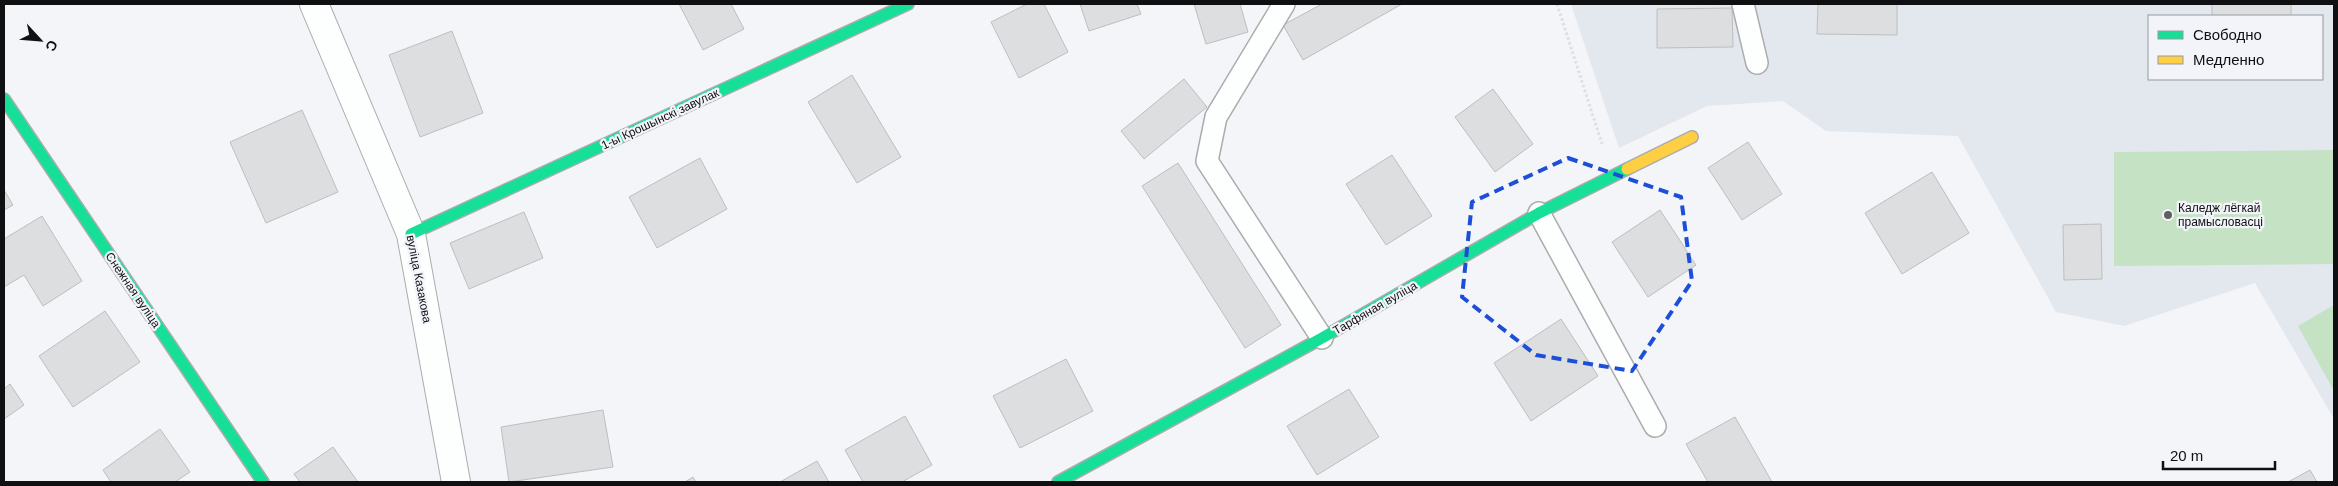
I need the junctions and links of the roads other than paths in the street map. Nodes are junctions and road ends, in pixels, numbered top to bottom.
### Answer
1 (314, 4) edge
2 (908, 4) edge
3 (1284, 4) edge
4 (1743, 4) edge
5 (1756, 63) dead end
6 (4, 98) edge
7 (1692, 137) dead end
8 (1540, 213) junction
9 (411, 234) junction
10 (1322, 338) junction
11 (1655, 426) dead end
12 (263, 482) edge
13 (456, 482) edge
14 (1058, 482) edge

1 - 9 street, вуліца Казакова
2 - 9 street, 1-ы Крошынскі завулак
3 - 10 lane
4 - 5 lane
6 - 12 street, Снежная вуліца
7 - 8 street, Тарфяная вуліца
8 - 10 street, Тарфяная вуліца
8 - 11 lane
9 - 13 street, вуліца Казакова
10 - 14 street, Тарфяная вуліца

